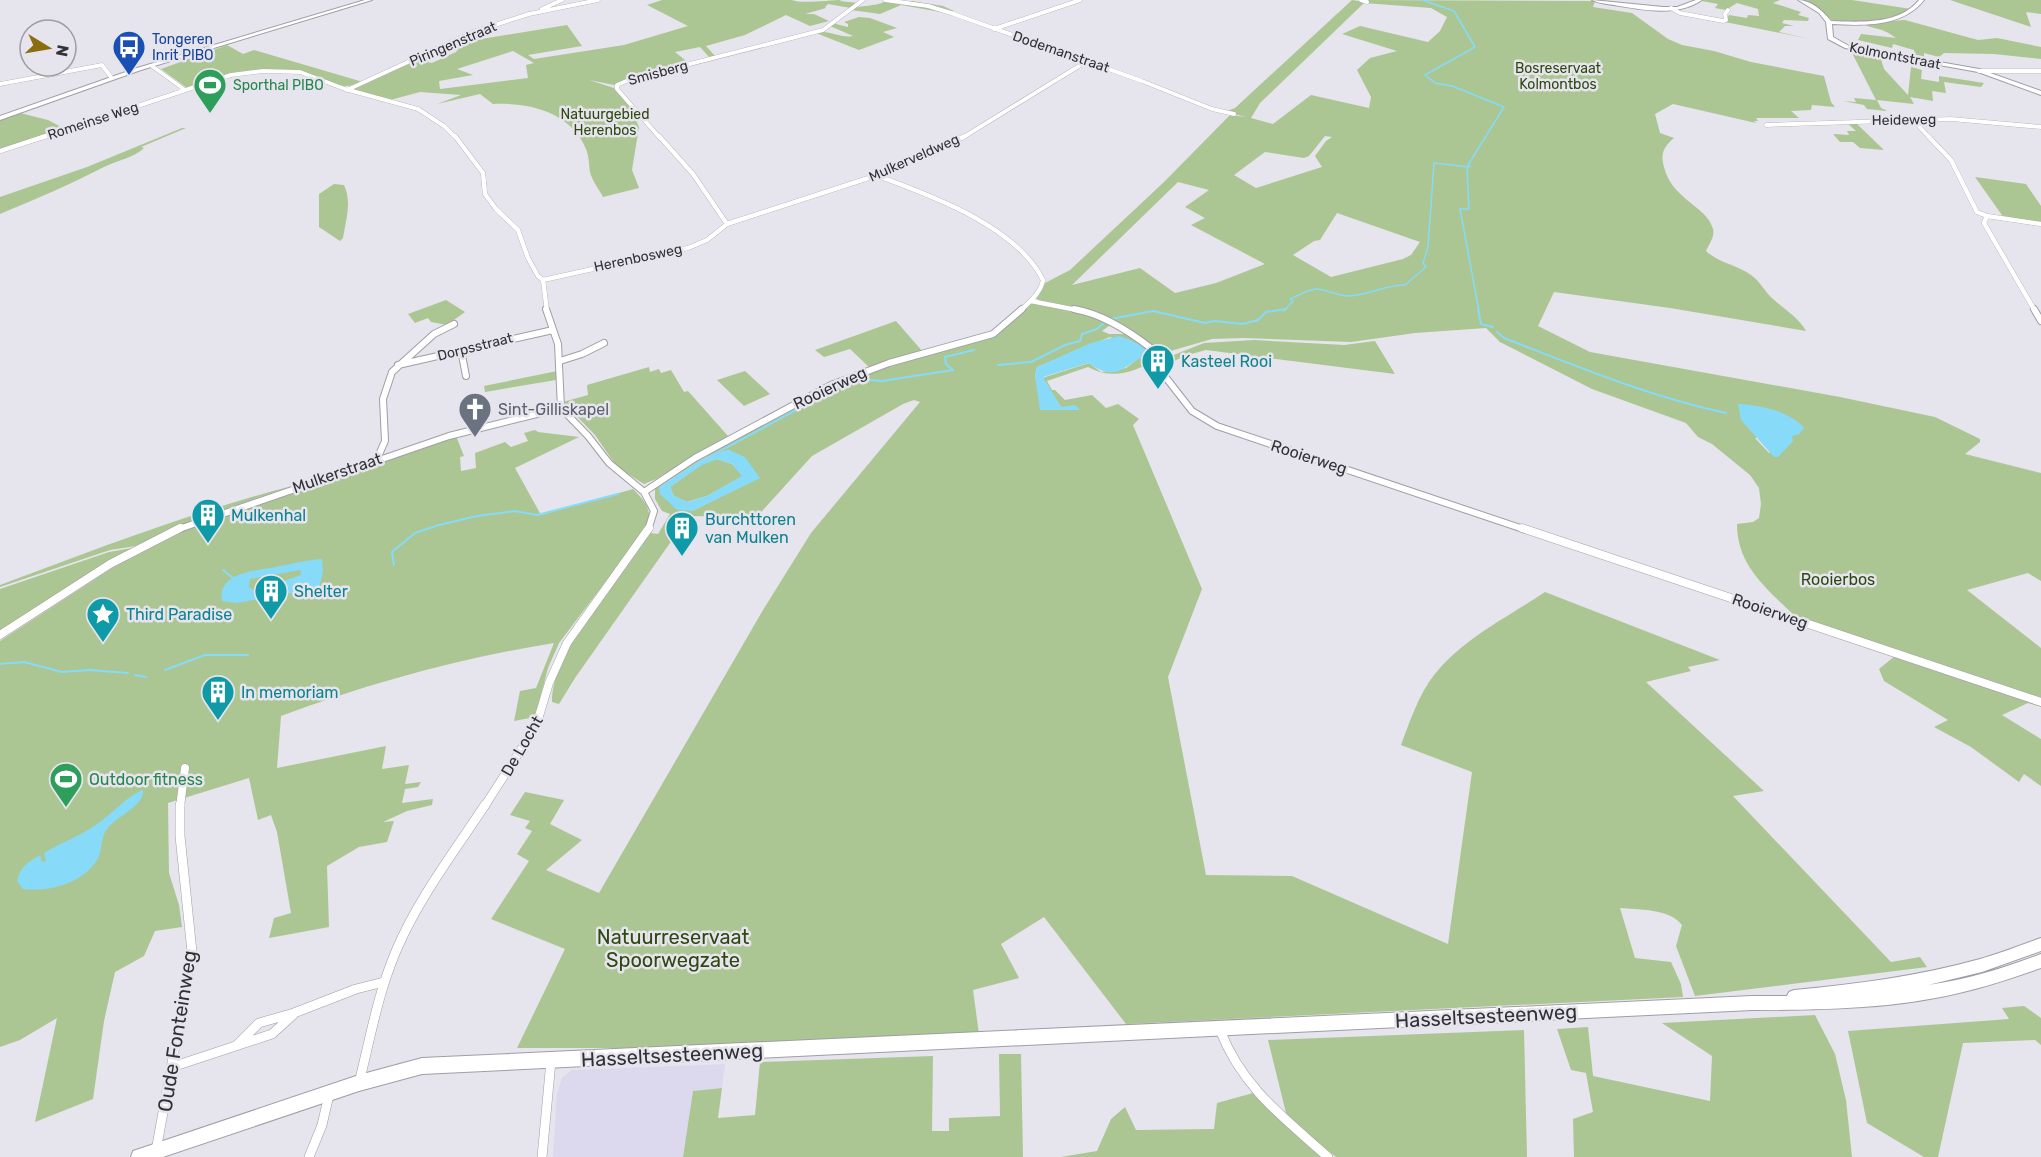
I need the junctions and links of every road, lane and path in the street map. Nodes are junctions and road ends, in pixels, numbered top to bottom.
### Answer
1 (370, 0) edge
2 (562, 0) edge
3 (597, 0) edge
4 (863, 0) edge
5 (885, 0) edge
6 (1080, 0) edge
7 (1360, 0) edge
8 (1594, 0) edge
9 (1700, 0) edge
10 (1800, 0) edge
11 (1922, 0) edge
12 (1367, 2) dead end
13 (1671, 8) junction
14 (1728, 10) dead end
15 (529, 14) junction
16 (1829, 22) junction
17 (994, 28) junction
18 (1087, 61) junction
19 (153, 66) junction
20 (1979, 71) junction
21 (2041, 71) edge
22 (111, 77) dead end
23 (0, 84) edge
24 (185, 90) junction
25 (347, 90) junction
26 (2041, 93) edge
27 (1234, 114) dead end
28 (0, 118) edge
29 (1913, 120) junction
30 (1766, 125) dead end
31 (2041, 127) edge
32 (0, 151) edge
33 (878, 176) junction
34 (1987, 216) junction
35 (728, 224) junction
36 (2041, 224) edge
37 (543, 280) junction
38 (1031, 301) junction
39 (2041, 321) edge
40 (454, 324) dead end
41 (553, 330) junction
42 (604, 343) dead end
43 (461, 350) junction
44 (560, 361) junction
45 (398, 365) junction
46 (466, 376) dead end
47 (561, 408) junction
48 (377, 459) junction
49 (644, 492) junction
50 (0, 636) edge
51 (2041, 702) edge
52 (186, 768) dead end
53 (2041, 944) edge
54 (2041, 961) edge
55 (384, 982) junction
56 (1752, 1003) junction
57 (294, 1013) junction
58 (1220, 1030) junction
59 (237, 1045) junction
60 (551, 1061) junction
61 (172, 1067) junction
62 (359, 1083) junction
63 (330, 1092) junction
64 (156, 1151) junction
65 (139, 1157) edge
66 (309, 1157) edge
67 (542, 1157) edge
68 (1328, 1157) edge

1 - 19 main road
2 - 15 street
3 - 15 street, Piringenstraat
4 - 35 street, Smisberg
5 - 17 street, Dodemanstraat
6 - 17 street
7 - 12 street
8 - 13 main road
9 - 13 main road
10 - 16 main road
11 - 16 main road
13 - 14 street
15 - 25 street, Piringenstraat
16 - 20 main road, Kolmontstraat
17 - 18 street, Dodemanstraat
18 - 27 street, Dodemanstraat
18 - 33 street, Mulkerveldweg
19 - 24 street
19 - 28 main road
20 - 21 street
20 - 26 main road
22 - 23 street
24 - 25 street, Romeinse Weg
24 - 32 street, Romeinse Weg
25 - 37 street
29 - 30 street, Heideweg
29 - 31 street, Heideweg
29 - 34 street
33 - 35 street, Mulkerveldweg
33 - 38 street
34 - 36 street
34 - 39 street
35 - 37 street, Herenbosweg
37 - 41 street
38 - 49 street, Rooierweg
38 - 51 street, Rooierweg
40 - 45 street
41 - 43 street, Dorpsstraat
41 - 44 street
42 - 44 street
43 - 45 street, Dorpsstraat
43 - 46 street
44 - 47 street
45 - 48 street
47 - 48 street, Mulkerstraat
47 - 49 street
48 - 50 street, Mulkerstraat
49 - 55 street, De Locht
52 - 61 street, Oude Fonteinweg
53 - 56 main road, Hasseltsesteenweg
54 - 56 main road, Hasseltsesteenweg
55 - 57 street
55 - 62 street, De Locht
56 - 58 main road, Hasseltsesteenweg
57 - 59 street
57 - 59 street
58 - 60 main road, Hasseltsesteenweg
58 - 68 street
59 - 61 street
60 - 62 main road, Hasseltsesteenweg
60 - 67 street
61 - 64 street, Oude Fonteinweg
62 - 63 main road, Hasseltsesteenweg
63 - 64 main road, Hasseltsesteenweg
63 - 66 street
64 - 65 main road, Hasseltsesteenweg

